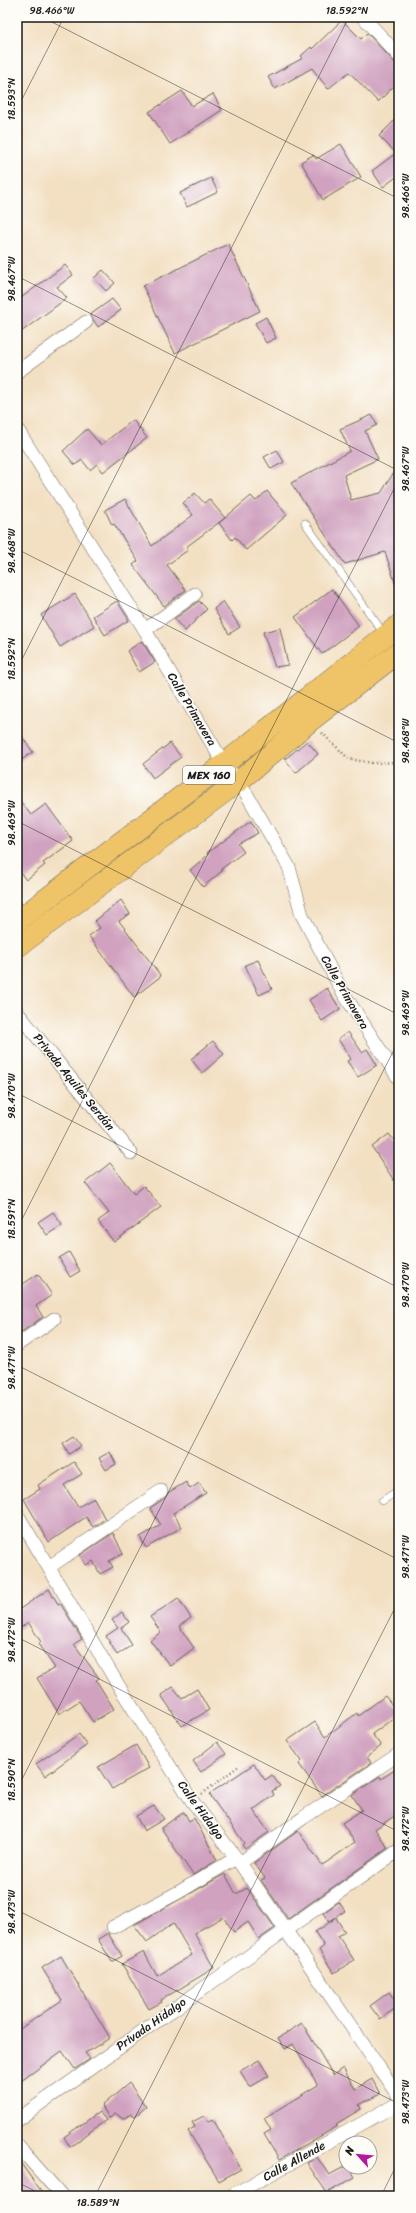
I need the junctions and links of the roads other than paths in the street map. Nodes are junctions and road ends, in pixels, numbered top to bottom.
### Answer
1 (363, 17) edge
2 (399, 56) edge
3 (86, 322) dead end
4 (17, 372) edge
5 (17, 429) edge
6 (304, 523) dead end
7 (195, 594) dead end
8 (145, 630) junction
9 (394, 643) edge
10 (224, 764) junction
11 (239, 781) junction
12 (17, 921) edge
13 (17, 947) edge
14 (17, 1012) edge
15 (399, 1079) edge
16 (131, 1153) dead end
17 (54, 1319) dead end
18 (17, 1345) edge
19 (399, 1490) edge
20 (160, 1491) dead end
21 (382, 1501) dead end
22 (17, 1514) edge
23 (49, 1567) junction
24 (399, 1754) edge
25 (399, 1850) edge
26 (238, 1861) junction
27 (113, 1927) dead end
28 (286, 1930) junction
29 (399, 2097) edge
30 (399, 2103) edge
31 (17, 2120) edge
32 (17, 2145) edge
33 (62, 2196) edge
34 (231, 2196) edge

1 - 2 street
3 - 4 street
5 - 8 street, Calle Primavera
6 - 9 lane
7 - 8 street
8 - 10 street, Calle Primavera
9 - 10 main road, MEX 160
9 - 11 main road, MEX 160
10 - 11 street, Calle Primavera
10 - 12 main road, MEX 160
11 - 13 main road, MEX 160
11 - 15 street, Calle Primavera
14 - 16 street, Privada Aquiles Serdán
17 - 18 street
19 - 21 lane
20 - 23 street
22 - 23 street, Calle Hidalgo
23 - 26 street, Calle Hidalgo
24 - 26 street
25 - 28 street, Privada Hidalgo
26 - 27 street
26 - 28 street, Calle Hidalgo
28 - 29 street, Calle Hidalgo
28 - 31 street, Privada Hidalgo
30 - 34 street, Calle Allende
32 - 33 street

